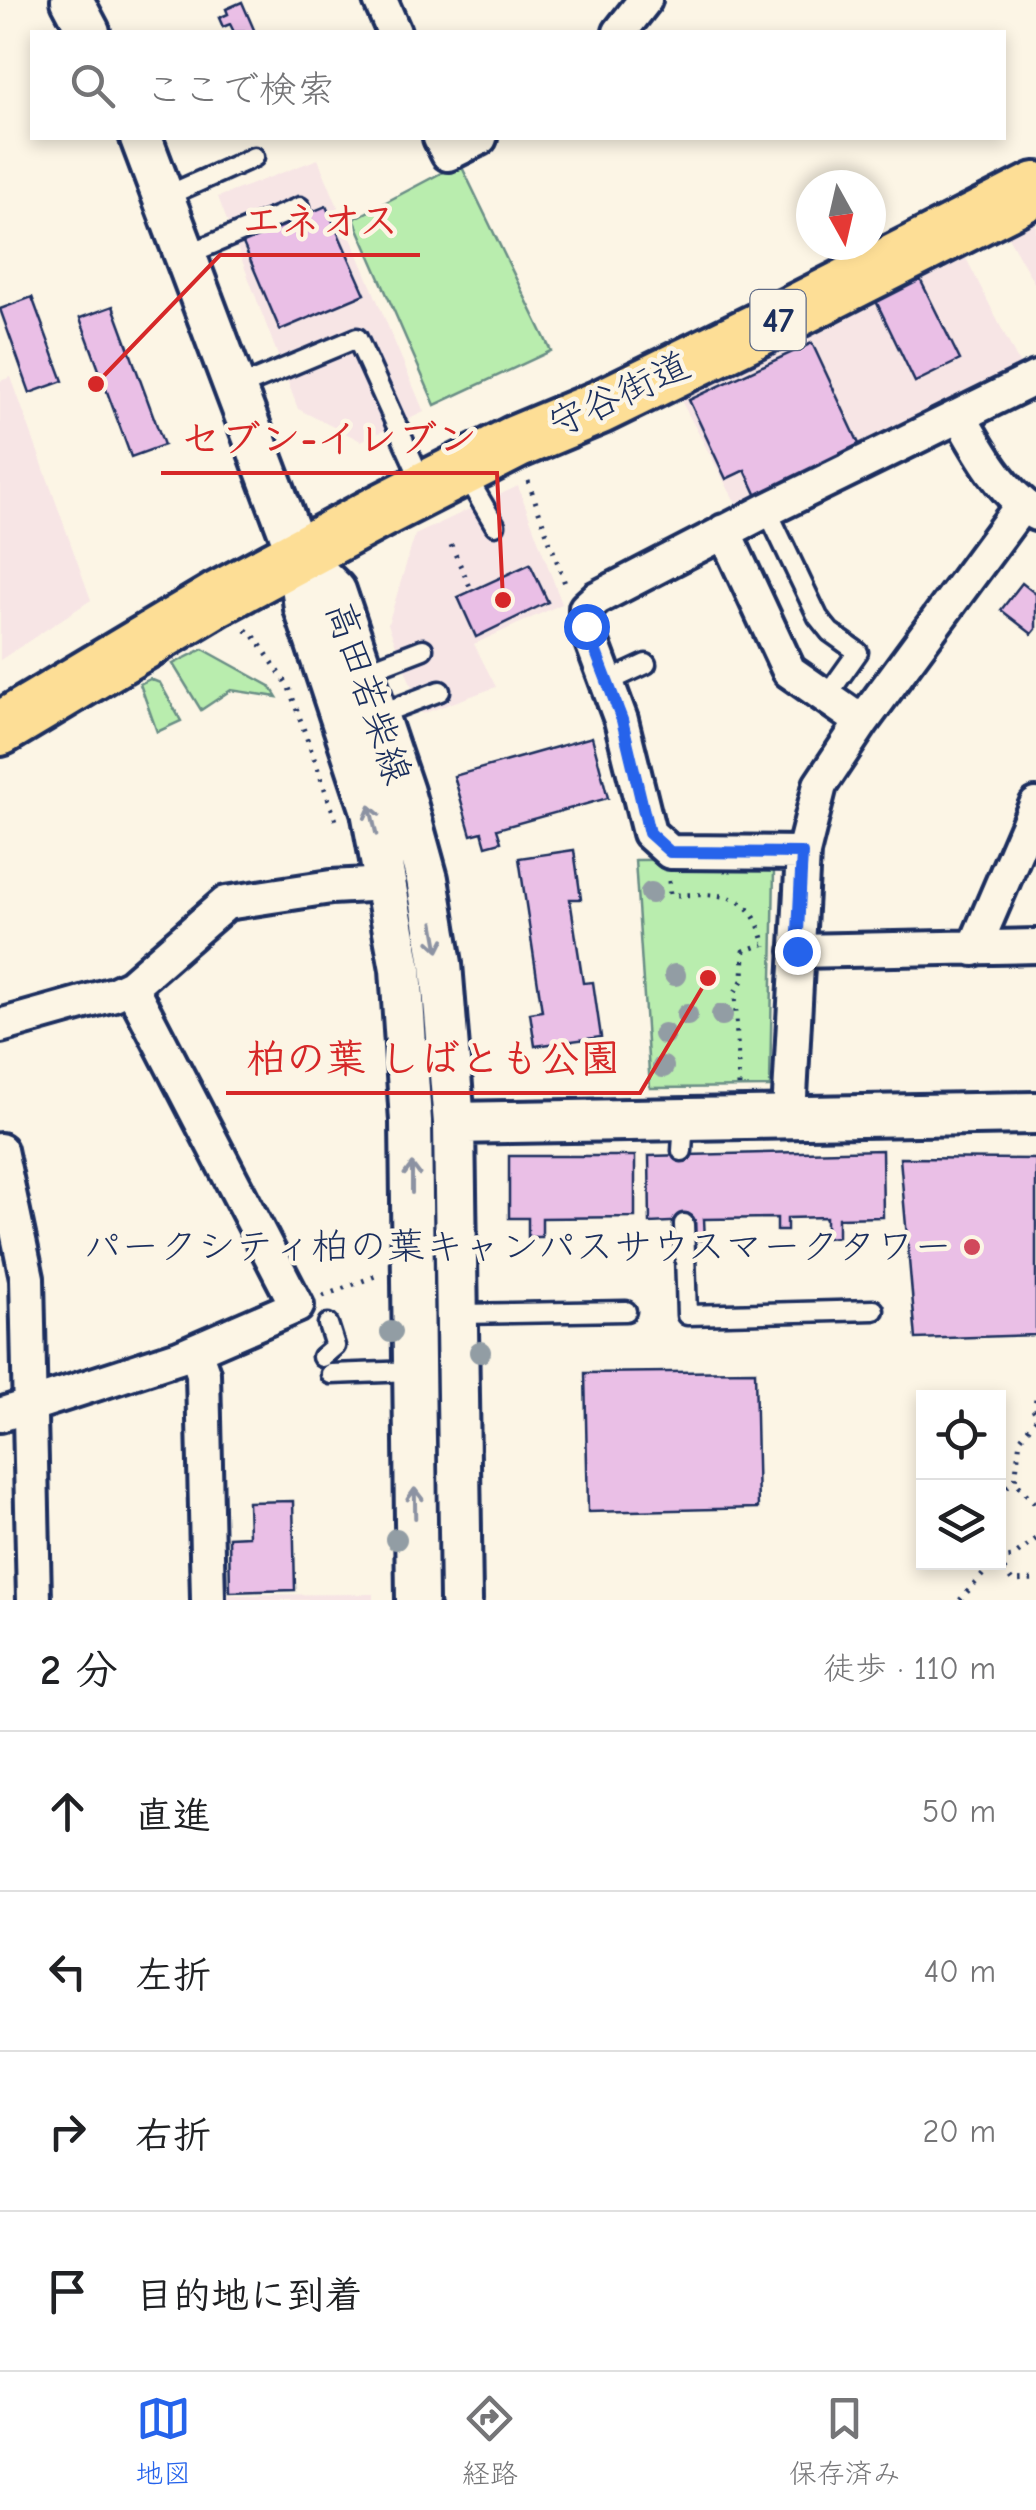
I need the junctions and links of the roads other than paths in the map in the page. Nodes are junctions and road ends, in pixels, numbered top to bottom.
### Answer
1 (72, 0) edge
2 (380, 0) edge
3 (645, 0) edge
4 (88, 30) edge
5 (393, 30) edge
6 (622, 30) edge
7 (142, 140) edge
8 (441, 140) edge
9 (476, 140) edge
10 (254, 158) dead end
11 (1036, 189) edge
12 (164, 197) junction
13 (300, 207) dead end
14 (186, 255) junction
15 (1036, 378) edge
16 (237, 388) junction
17 (960, 417) junction
18 (444, 479) junction
19 (1029, 509) edge
20 (766, 510) junction
21 (494, 525) dead end
22 (724, 531) junction
23 (298, 555) junction
24 (423, 649) dead end
25 (646, 664) dead end
26 (363, 672) junction
27 (607, 682) junction
28 (440, 691) dead end
29 (826, 697) junction
30 (377, 715) junction
31 (862, 722) junction
32 (0, 729) edge
33 (1036, 805) edge
34 (802, 853) junction
35 (369, 886) junction
36 (1036, 946) edge
37 (974, 949) junction
38 (782, 953) junction
39 (135, 994) dead end
40 (0, 1026) edge
41 (1036, 1113) edge
42 (789, 1115) junction
43 (454, 1123) junction
44 (0, 1150) edge
45 (4, 1185) edge
46 (684, 1224) dead end
47 (874, 1310) dead end
48 (626, 1312) dead end
49 (459, 1314) junction
50 (328, 1324) dead end
51 (195, 1350) junction
52 (322, 1356) dead end
53 (413, 1372) junction
54 (330, 1374) dead end
55 (15, 1410) edge
56 (34, 1600) edge
57 (208, 1600) edge
58 (417, 1600) edge
59 (462, 1600) edge

1 - 4 street
2 - 5 street
3 - 6 street
7 - 12 street
8 - 9 street
10 - 12 lane
11 - 18 main road, 守谷街道 / 47
12 - 14 street
13 - 14 lane
14 - 16 street
15 - 17 street
16 - 18 lane
16 - 23 street
17 - 19 street
17 - 20 street
18 - 21 lane
18 - 23 main road, 守谷街道 / 47
19 - 31 street
20 - 22 street
20 - 29 lane
22 - 27 street
22 - 29 street
23 - 26 street, 高田若柴線
23 - 32 main road, 守谷街道 / 47
35 -> 23 street, 高田若柴線
24 - 26 lane
25 - 27 lane
26 - 30 street, 高田若柴線
27 - 34 street
28 - 30 lane
29 - 31 street
30 -> 43 street, 高田若柴線
31 - 34 street
33 - 37 street
34 - 38 street
35 - 40 street
53 -> 35 street, 高田若柴線
36 - 37 street
37 - 38 street
38 - 42 street
39 - 51 street
41 - 42 street
42 - 43 street
43 - 49 street, 高田若柴線
44 - 45 street
45 - 55 street
46 - 47 lane
48 - 49 lane
49 - 59 street, 高田若柴線
50 - 52 lane
51 - 55 street
51 - 57 street
53 - 54 lane
58 -> 53 street, 高田若柴線
55 - 56 street

